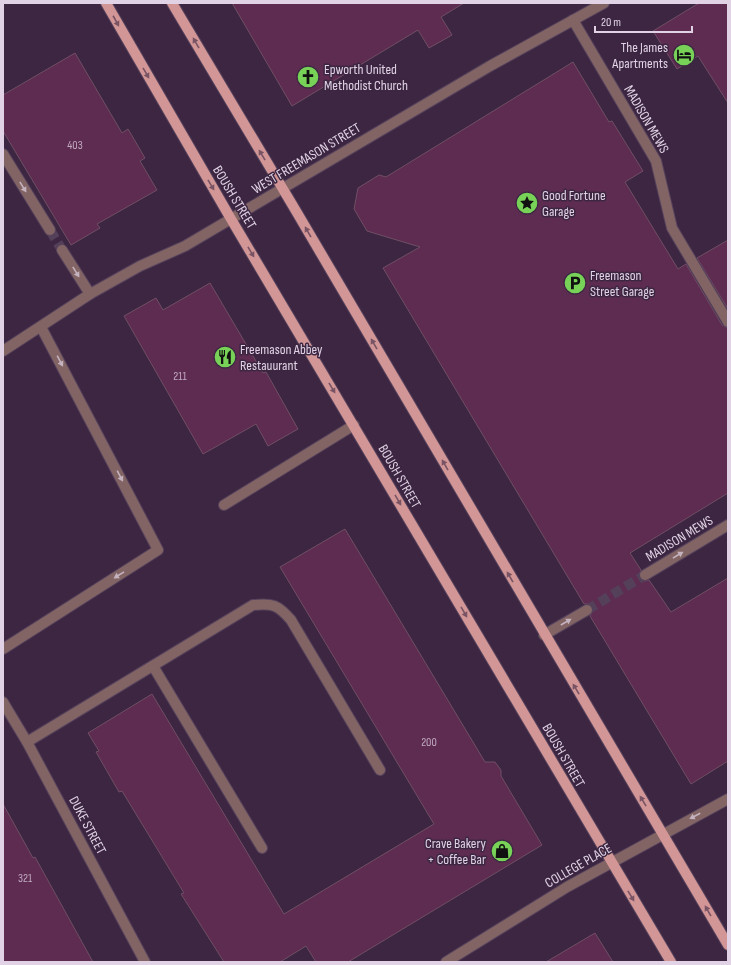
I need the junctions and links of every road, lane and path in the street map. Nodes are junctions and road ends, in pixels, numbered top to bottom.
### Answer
1 (106, 3) edge
2 (172, 3) edge
3 (604, 3) edge
4 (573, 20) junction
5 (3, 154) edge
6 (282, 188) junction
7 (231, 219) junction
8 (50, 230) tunnel mouth
9 (62, 250) tunnel mouth
10 (90, 294) junction
11 (728, 322) edge
12 (41, 327) junction
13 (3, 351) edge
14 (354, 424) junction
15 (224, 505) dead end
16 (728, 525) edge
17 (645, 575) tunnel mouth
18 (587, 610) tunnel mouth
19 (544, 635) junction
20 (3, 649) edge
21 (152, 666) junction
22 (3, 702) edge
23 (27, 742) junction
24 (380, 770) dead end
25 (728, 799) edge
26 (662, 834) junction
27 (262, 848) dead end
28 (611, 862) junction
29 (728, 945) edge
30 (145, 962) edge
31 (446, 962) edge
32 (670, 962) edge

1 -> 7 main road, BOUSH STREET
6 -> 2 main road
3 - 4 street, WEST FREEMASON STREET
4 - 6 street, WEST FREEMASON STREET
4 - 11 street, MADISON MEWS
5 -> 8 street
6 - 7 street, WEST FREEMASON STREET
19 -> 6 main road
7 - 10 street, WEST FREEMASON STREET
7 -> 14 main road, BOUSH STREET
9 -> 10 street
10 - 12 street, WEST FREEMASON STREET
12 - 13 street, WEST FREEMASON STREET
12 -> 20 street
14 - 15 street
14 -> 28 main road, BOUSH STREET
17 -> 16 street, MADISON MEWS
19 -> 18 street
26 -> 19 main road
21 - 23 street
21 - 24 street
21 - 27 street
22 - 23 street, DUKE STREET
23 - 30 street, DUKE STREET
25 -> 26 street, COLLEGE PLACE
26 - 28 street, COLLEGE PLACE
29 -> 26 main road
28 - 31 street, COLLEGE PLACE
28 -> 32 main road, BOUSH STREET

